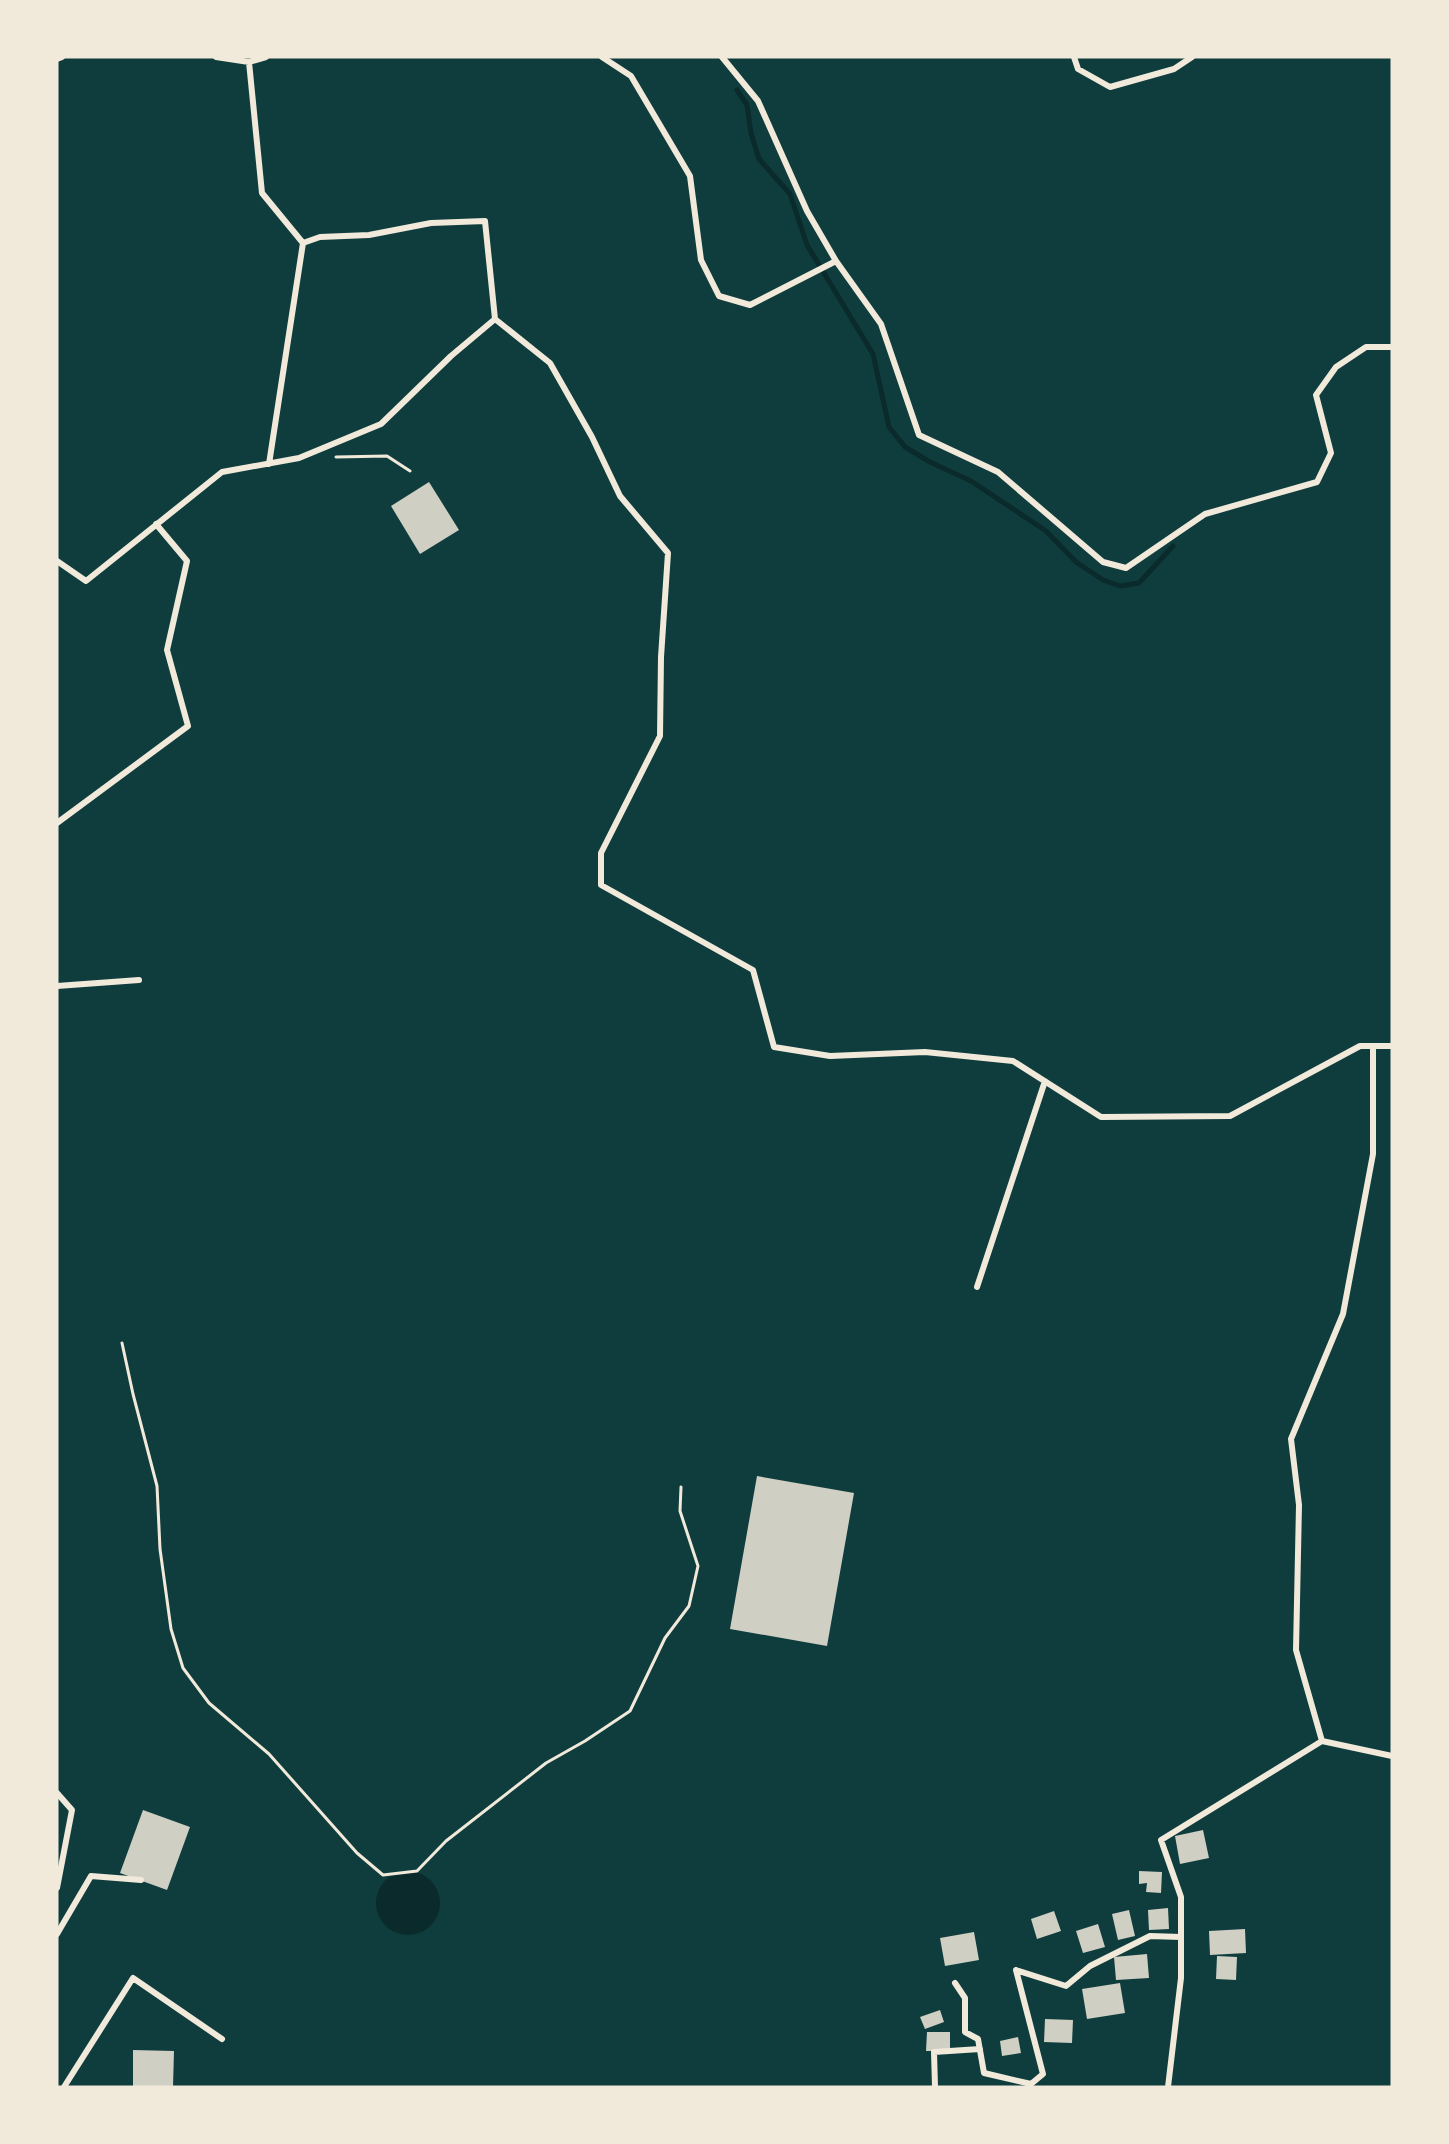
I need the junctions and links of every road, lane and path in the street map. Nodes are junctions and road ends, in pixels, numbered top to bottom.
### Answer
1 (62, 57) edge
2 (216, 57) edge
3 (266, 57) edge
4 (602, 57) edge
5 (722, 57) edge
6 (1074, 57) edge
7 (1192, 57) edge
8 (57, 60) edge
9 (249, 62) junction
10 (303, 243) junction
11 (836, 261) junction
12 (495, 319) junction
13 (1392, 347) edge
14 (328, 457) dead end
15 (268, 464) junction
16 (410, 471) dead end
17 (156, 524) junction
18 (57, 561) edge
19 (57, 823) edge
20 (140, 980) dead end
21 (57, 986) edge
22 (1373, 1046) junction
23 (1392, 1046) edge
24 (1045, 1082) junction
25 (977, 1287) dead end
26 (122, 1343) dead end
27 (681, 1487) dead end
28 (1322, 1741) junction
29 (1392, 1756) edge
30 (57, 1793) edge
31 (141, 1880) dead end
32 (57, 1888) edge
33 (57, 1934) edge
34 (1181, 1938) junction
35 (956, 1983) dead end
36 (222, 2039) dead end
37 (980, 2049) junction
38 (57, 2085) edge
39 (62, 2087) edge
40 (935, 2087) edge
41 (1168, 2087) edge

1 - 8 street
2 - 9 street
3 - 9 street
4 - 11 street
5 - 11 street
6 - 7 street
9 - 10 street
10 - 12 street
10 - 15 street
11 - 13 street
12 - 15 street
12 - 24 street
14 - 16 path
15 - 17 street
17 - 18 street
17 - 19 street
20 - 21 street
22 - 23 street
22 - 24 street
22 - 28 street
24 - 25 street
26 - 27 path
28 - 29 street
28 - 34 street
30 - 32 street
31 - 33 street
34 - 37 street
34 - 41 street
35 - 37 street
36 - 39 street
37 - 40 street
38 - 39 street

